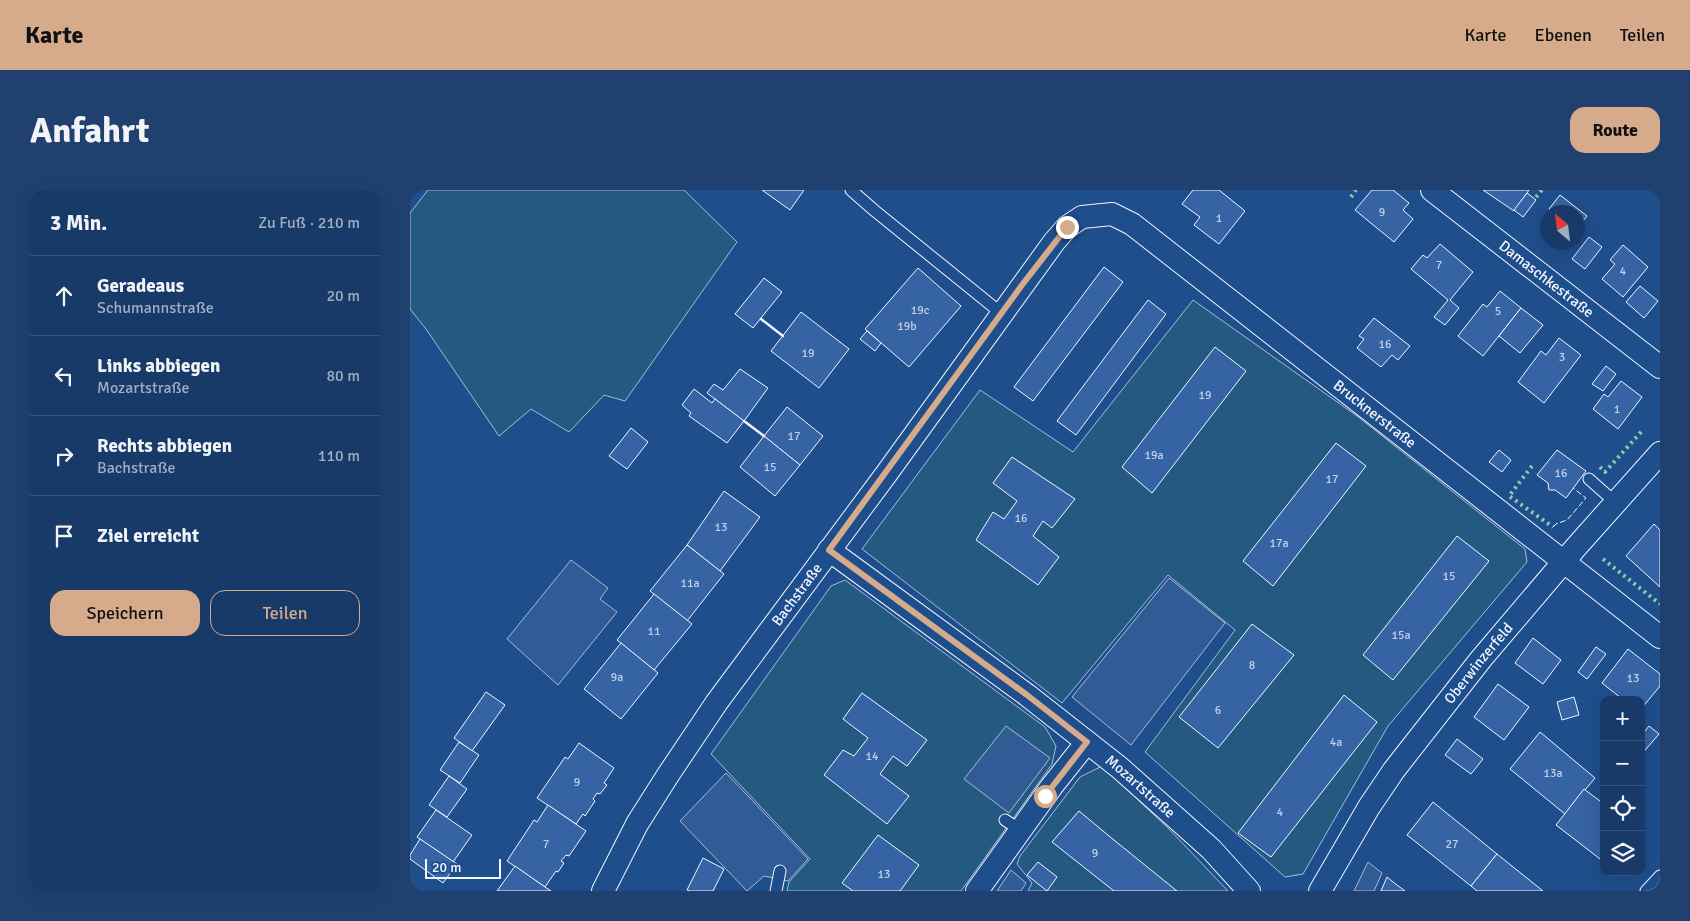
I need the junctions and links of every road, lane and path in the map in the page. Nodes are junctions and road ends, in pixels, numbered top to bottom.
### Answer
1 (851, 190) edge
2 (1432, 190) edge
3 (1082, 217) joint
4 (1002, 313) junction
5 (1660, 367) edge
6 (1660, 453) edge
7 (1589, 479) dead end
8 (1616, 503) junction
9 (829, 550) junction
10 (1565, 562) junction
11 (1660, 637) edge
12 (1087, 742) junction
13 (780, 871) dead end
14 (1660, 876) edge
15 (603, 891) edge
16 (776, 891) edge
17 (977, 891) edge
18 (1249, 891) edge
19 (1320, 891) edge
20 (1646, 891) edge

1 - 4 lane
2 - 5 street, Damaschkestraße
3 - 4 street, Bachstraße
3 - 10 street, Brucknerstraße
4 - 9 street, Bachstraße
6 - 8 street, Oberwinzerfeld
7 - 8 lane
8 - 10 street, Oberwinzerfeld
9 - 12 street, Mozartstraße
9 - 15 street, Bachstraße
10 - 11 street, Brucknerstraße
10 - 19 street, Oberwinzerfeld
12 - 17 street
12 - 18 street, Mozartstraße
13 - 16 lane
14 - 20 lane

